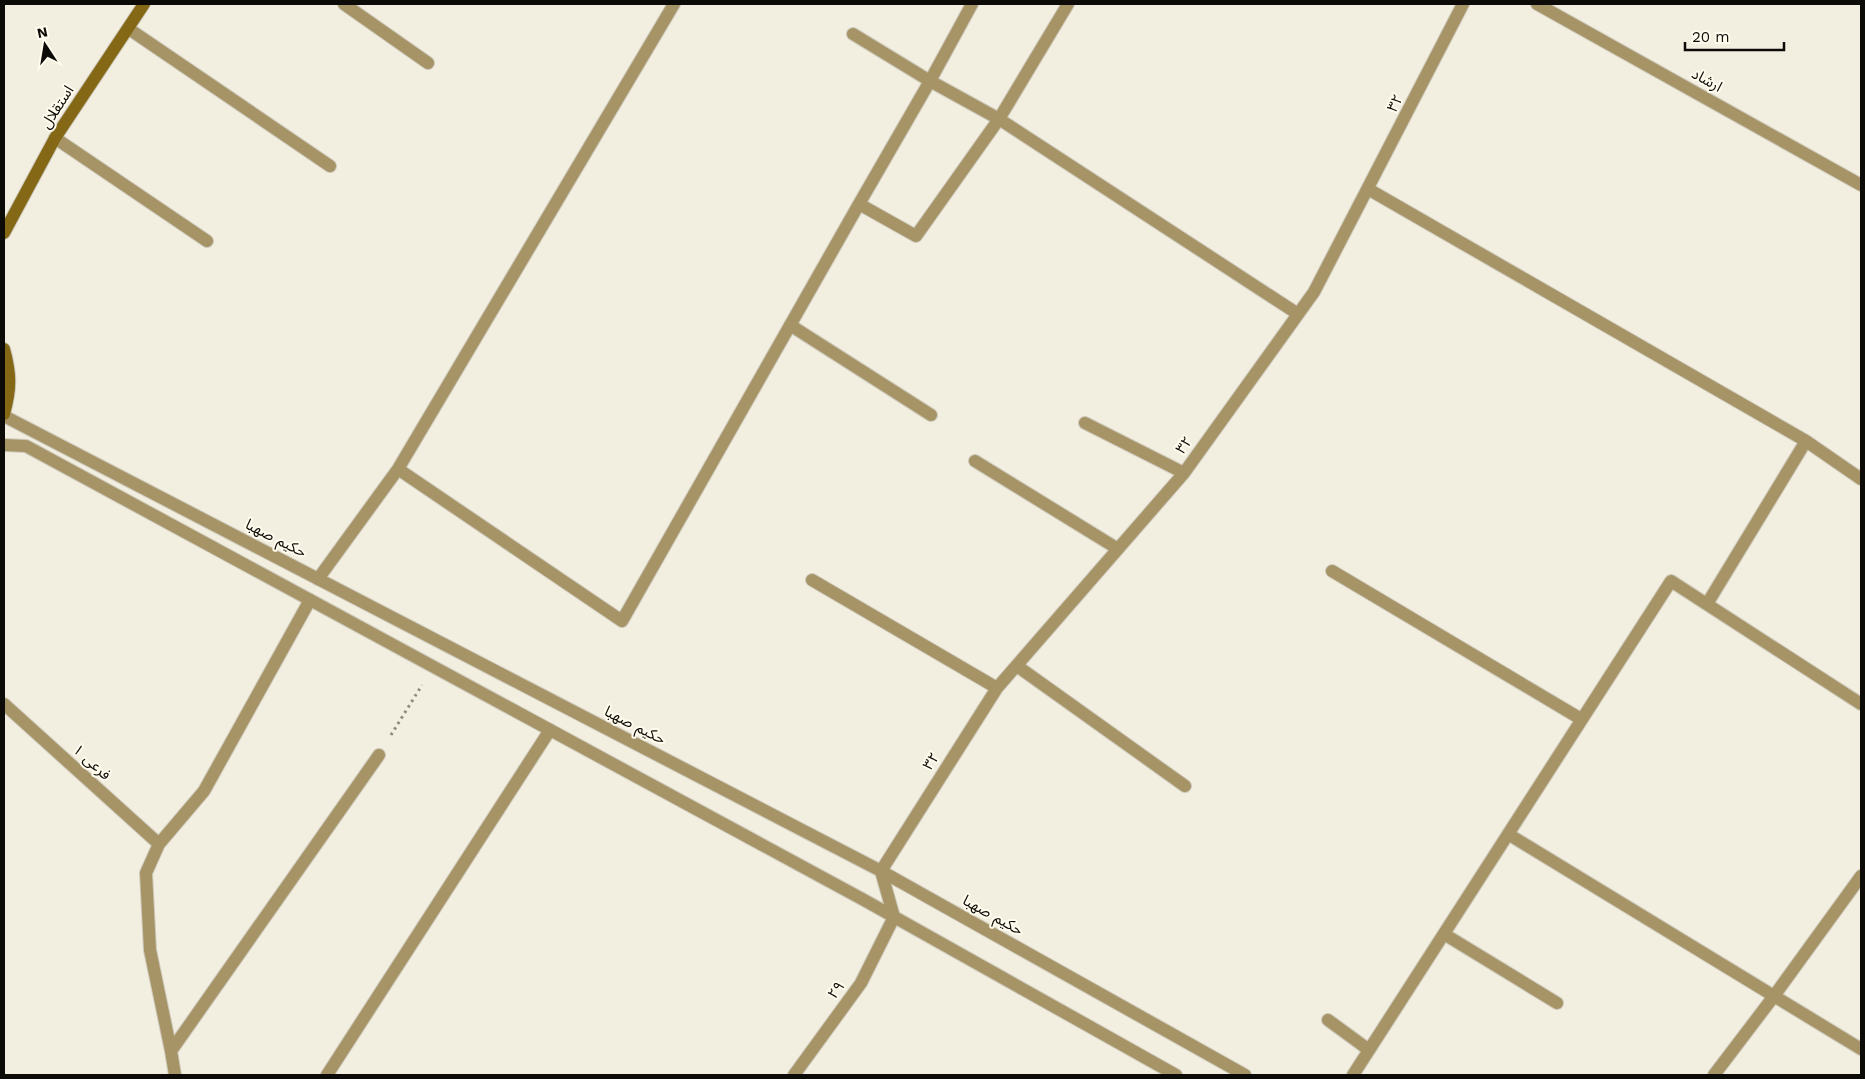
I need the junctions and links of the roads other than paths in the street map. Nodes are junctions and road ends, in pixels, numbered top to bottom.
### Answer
1 (144, 4) edge
2 (344, 4) edge
3 (674, 4) edge
4 (972, 4) edge
5 (1068, 4) edge
6 (1463, 4) edge
7 (1537, 4) edge
8 (128, 29) junction
9 (853, 34) dead end
10 (428, 63) dead end
11 (930, 81) junction
12 (999, 119) junction
13 (56, 138) junction
14 (330, 166) dead end
15 (1861, 185) edge
16 (1368, 190) junction
17 (858, 204) junction
18 (4, 233) edge
19 (207, 241) dead end
20 (1298, 314) junction
21 (790, 325) junction
22 (4, 349) edge
23 (931, 414) dead end
24 (4, 415) edge
25 (1085, 423) dead end
26 (1806, 440) junction
27 (4, 445) edge
28 (975, 462) dead end
29 (398, 469) junction
30 (1184, 473) junction
31 (1861, 479) edge
32 (1118, 549) junction
33 (1332, 571) dead end
34 (318, 579) junction
35 (812, 580) dead end
36 (310, 600) junction
37 (1707, 604) junction
38 (1017, 666) junction
39 (997, 688) junction
40 (4, 704) edge
41 (1861, 704) edge
42 (1581, 719) junction
43 (550, 730) junction
44 (379, 755) road end
45 (1185, 786) dead end
46 (1508, 834) junction
47 (158, 844) junction
48 (881, 871) junction
49 (1861, 876) edge
50 (894, 917) junction
51 (1444, 934) junction
52 (1774, 996) junction
53 (1558, 1004) dead end
54 (1328, 1020) dead end
55 (1861, 1049) edge
56 (1369, 1050) junction
57 (171, 1051) junction
58 (175, 1075) edge
59 (327, 1075) edge
60 (794, 1075) edge
61 (1176, 1075) edge
62 (1245, 1075) edge
63 (1353, 1075) edge
64 (1714, 1075) edge

1 - 8 main road, استقلال
2 - 10 street
3 - 29 street
4 - 11 street
5 - 12 street
6 - 16 street, ۳۲
7 - 15 street, ارشاد
8 - 13 main road, استقلال
8 - 14 street
9 - 11 street
11 - 12 street
11 - 17 street
12 - 17 street
12 - 20 street
13 - 18 main road, استقلال
13 - 19 street
16 - 20 street, ۳۲
16 - 26 street
17 - 21 street
20 - 30 street, ۳۲
21 - 23 street
21 - 29 street
22 - 24 main road
24 - 34 street, حکیم صهبا
25 - 30 street
26 - 31 street
26 - 37 street
27 - 36 street
28 - 32 street
29 - 34 street
30 - 32 street, ۳۲
32 - 38 street, ۳۲
33 - 42 street
34 - 48 street, حکیم صهبا
35 - 39 street
36 - 43 street
36 - 47 street
37 - 41 street
37 - 42 street
38 - 39 street, ۳۲
38 - 45 street
39 - 48 street, ۳۲
40 - 47 street, فرعی ۱
42 - 46 street
43 - 50 street
43 - 59 street
44 - 57 street
46 - 51 street
46 - 52 street
47 - 57 street
48 - 50 street
48 - 62 street, حکیم صهبا
49 - 52 street
50 - 60 street, ۲۹
50 - 61 street
51 - 53 street
51 - 56 street
52 - 55 street
52 - 64 street
54 - 56 street
56 - 63 street
57 - 58 street

